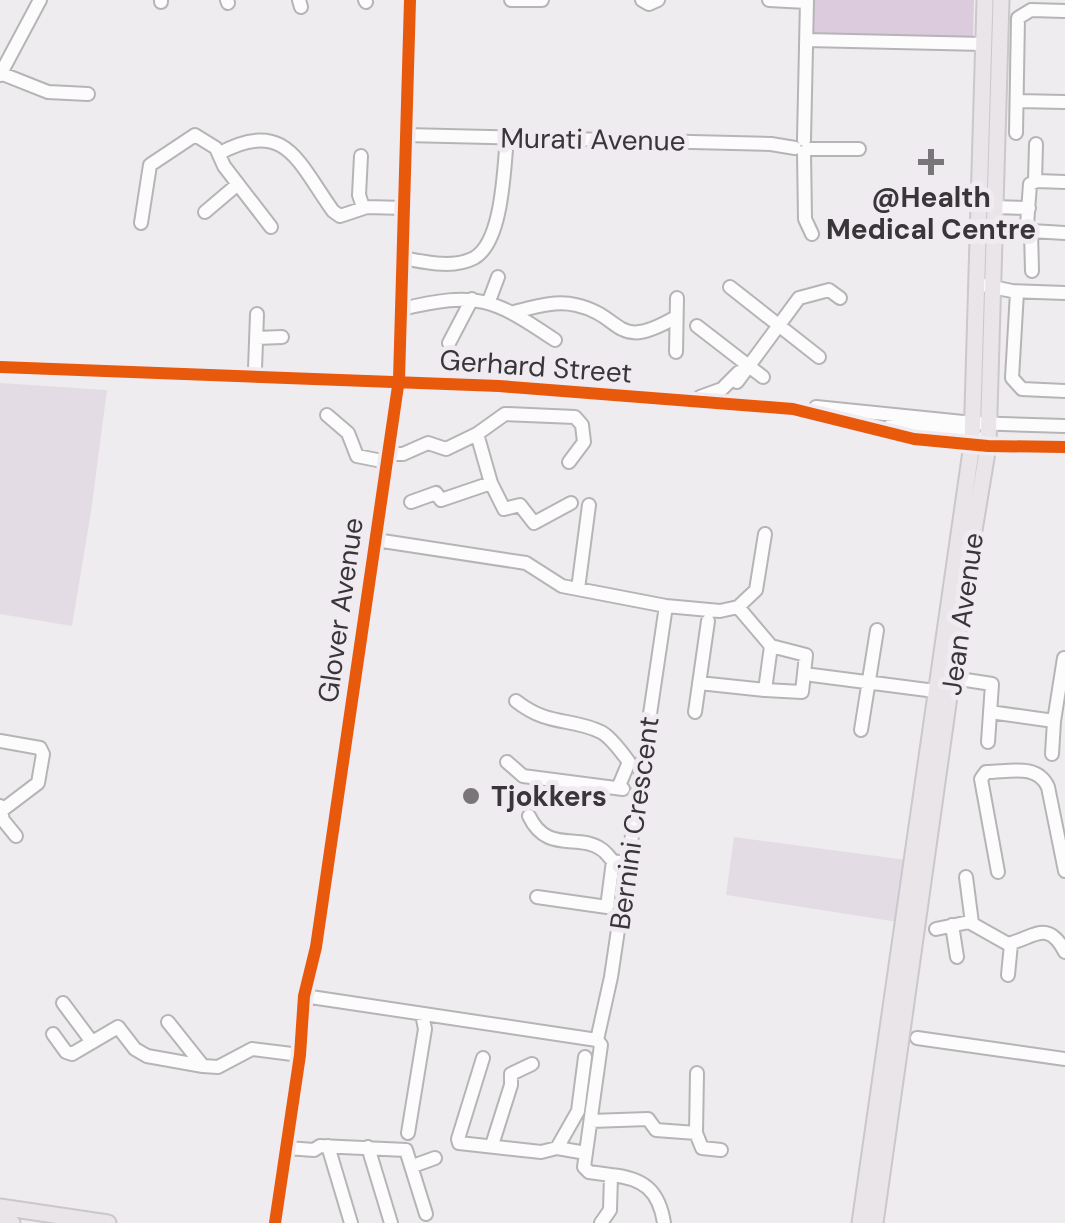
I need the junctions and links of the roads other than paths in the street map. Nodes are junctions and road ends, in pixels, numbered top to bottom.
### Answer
1 (40, 0) edge
2 (410, 0) edge
3 (511, 0) edge
4 (542, 0) edge
5 (642, 0) edge
6 (658, 0) edge
7 (770, 0) edge
8 (985, 0) edge
9 (1001, 0) edge
10 (807, 1) edge
11 (1065, 11) edge
12 (807, 40) junction
13 (984, 44) junction
14 (0, 74) edge
15 (88, 94) dead end
16 (1017, 101) junction
17 (1065, 102) edge
18 (1016, 133) dead end
19 (406, 134) junction
20 (507, 137) junction
21 (1036, 144) dead end
22 (802, 145) junction
23 (859, 148) dead end
24 (220, 153) junction
25 (361, 156) dead end
26 (1035, 181) junction
27 (1065, 182) edge
28 (238, 184) junction
29 (363, 207) junction
30 (994, 207) junction
31 (404, 208) junction
32 (1028, 208) junction
33 (205, 212) dead end
34 (141, 223) dead end
35 (271, 227) dead end
36 (1031, 231) junction
37 (1065, 233) edge
38 (812, 234) dead end
39 (403, 258) junction
40 (1032, 272) dead end
41 (498, 277) dead end
42 (984, 285) junction
43 (730, 287) dead end
44 (1018, 292) junction
45 (1065, 293) edge
46 (677, 298) dead end
47 (840, 298) dead end
48 (472, 299) junction
49 (489, 301) junction
50 (402, 310) junction
51 (514, 312) junction
52 (257, 314) dead end
53 (676, 316) junction
54 (696, 326) dead end
55 (778, 326) junction
56 (282, 337) dead end
57 (256, 338) junction
58 (556, 340) dead end
59 (449, 344) dead end
60 (676, 352) dead end
61 (819, 357) dead end
62 (748, 363) junction
63 (0, 364) edge
64 (255, 370) junction
65 (763, 377) dead end
66 (399, 378) junction
67 (734, 382) junction
68 (1065, 392) edge
69 (700, 397) junction
70 (747, 401) junction
71 (327, 416) dead end
72 (1065, 426) edge
73 (477, 434) junction
74 (979, 434) junction
75 (1065, 447) edge
76 (388, 458) junction
77 (569, 462) dead end
78 (490, 483) junction
79 (412, 502) dead end
80 (571, 503) dead end
81 (589, 505) dead end
82 (765, 534) dead end
83 (376, 540) junction
84 (578, 589) junction
85 (666, 606) junction
86 (738, 606) junction
87 (962, 611) junction
88 (708, 621) dead end
89 (877, 630) dead end
90 (771, 646) junction
91 (1064, 658) edge
92 (812, 674) dead end
93 (953, 678) junction
94 (869, 681) junction
95 (699, 683) junction
96 (1062, 687) edge
97 (765, 690) junction
98 (936, 691) junction
99 (516, 701) dead end
100 (695, 712) dead end
101 (990, 712) junction
102 (933, 714) junction
103 (1054, 721) junction
104 (861, 730) dead end
105 (0, 741) edge
106 (988, 742) dead end
107 (1052, 754) dead end
108 (506, 762) dead end
109 (618, 788) junction
110 (638, 793) junction
111 (0, 809) edge
112 (529, 816) dead end
113 (16, 836) dead end
114 (613, 861) junction
115 (628, 863) junction
116 (1065, 871) edge
117 (998, 872) dead end
118 (966, 877) dead end
119 (537, 898) dead end
120 (972, 923) junction
121 (952, 925) junction
122 (936, 929) dead end
123 (1011, 944) junction
124 (1065, 952) edge
125 (957, 957) dead end
126 (1008, 975) dead end
127 (304, 996) junction
128 (63, 1003) dead end
129 (422, 1014) junction
130 (168, 1022) dead end
131 (53, 1034) dead end
132 (917, 1038) dead end
133 (597, 1040) junction
134 (92, 1042) junction
135 (300, 1055) junction
136 (585, 1057) dead end
137 (483, 1058) dead end
138 (1065, 1059) edge
139 (532, 1064) dead end
140 (202, 1066) junction
141 (696, 1074) dead end
142 (891, 1102) junction
143 (591, 1121) junction
144 (408, 1133) dead end
145 (696, 1133) junction
146 (288, 1144) junction
147 (492, 1145) junction
148 (324, 1146) junction
149 (368, 1147) junction
150 (557, 1148) junction
151 (721, 1150) dead end
152 (870, 1150) junction
153 (434, 1158) dead end
154 (585, 1160) junction
155 (413, 1166) junction
156 (611, 1176) junction
157 (0, 1208) edge
158 (426, 1214) dead end
159 (0, 1221) edge
160 (12, 1223) edge
161 (108, 1223) edge
162 (275, 1223) edge
163 (351, 1223) edge
164 (391, 1223) edge
165 (601, 1223) edge
166 (664, 1223) edge
167 (860, 1223) edge
168 (875, 1223) edge

1 - 14 street
2 - 19 street, Glover Avenue
3 - 4 street
5 - 6 street
7 - 10 street
8 - 13 main road, Jean Avenue
9 - 30 main road, Jean Avenue
10 - 12 street
11 - 16 street
12 - 13 street
12 - 22 street
13 - 42 main road, Jean Avenue
14 - 15 street
16 - 17 street
16 - 18 street
19 - 20 street, Murati Avenue
19 - 31 street, Glover Avenue
20 - 22 street, Murati Avenue
20 - 39 street
21 - 26 street
22 - 23 street, Murati Avenue
22 - 38 street
24 - 28 street
24 - 29 street
24 - 34 street
25 - 29 street
26 - 27 street
26 - 32 street
28 - 33 street
28 - 35 street
29 - 31 street
30 - 32 street
30 - 42 main road, Jean Avenue
31 - 39 street, Glover Avenue
32 - 36 street
36 - 37 street
36 - 40 street
39 - 50 street, Glover Avenue
41 - 49 street
42 - 44 street
42 - 74 main road, Jean Avenue
43 - 55 street
44 - 45 street
44 - 68 street
46 - 53 street
47 - 55 street
48 - 49 street
48 - 50 street
48 - 59 street
49 - 51 street
50 - 66 street, Glover Avenue
51 - 53 street
51 - 58 street
52 - 57 street
53 - 60 street
54 - 62 street
55 - 61 street
55 - 62 street
56 - 57 street
57 - 64 street
62 - 65 street
62 - 67 street
63 - 64 street, Gerhard Street
63 - 66 street, Gerhard Street
64 - 66 street, Gerhard Street
66 - 69 street, Gerhard Street
66 - 74 street, Gerhard Street
66 - 76 street, Glover Avenue
67 - 69 street
67 - 70 street
69 - 70 street, Gerhard Street
70 - 74 street, Gerhard Street
71 - 76 street
72 - 74 street, Gerhard Street
73 - 76 street
73 - 77 street
73 - 78 street
74 - 75 street, Gerhard Street
74 - 87 main road, Jean Avenue
74 - 98 main road, Jean Avenue
76 - 83 street, Glover Avenue
78 - 79 street
78 - 80 street
81 - 84 street
82 - 86 street
83 - 84 street
83 - 127 street, Glover Avenue
84 - 85 street
85 - 86 street
85 - 110 street, Bernini Crescent
86 - 90 street
87 - 93 main road, Jean Avenue
87 - 102 main road
88 - 95 street
89 - 94 street
90 - 97 street
90 - 97 street
91 - 96 street
92 - 94 street
93 - 101 street
93 - 142 main road, Jean Avenue
94 - 98 street
94 - 104 street
95 - 97 street
95 - 100 street
96 - 103 street
98 - 102 main road, Jean Avenue
99 - 109 street
101 - 103 street
101 - 106 street
102 - 152 main road, Jean Avenue
103 - 107 street
105 - 111 street
108 - 109 street
109 - 110 street
110 - 115 street, Bernini Crescent
111 - 113 street
112 - 114 street
114 - 115 street
114 - 119 street
115 - 133 street, Bernini Crescent
116 - 117 street
118 - 120 street
120 - 121 street
120 - 123 street
121 - 122 street
121 - 125 street
123 - 124 street
123 - 126 street
127 - 129 street
127 - 135 street, Glover Avenue
128 - 134 street
129 - 133 street
129 - 144 street
130 - 140 street
131 - 134 street
132 - 138 street
133 - 143 street, Bernini Crescent
134 - 140 street
135 - 140 street
135 - 146 street, Glover Avenue
136 - 150 street
137 - 147 street
139 - 147 street
141 - 145 street
142 - 152 main road
142 - 168 main road, Jean Avenue
143 - 145 street
143 - 154 street, Bernini Crescent
145 - 151 street
146 - 148 street
146 - 162 street, Glover Avenue
147 - 150 street
148 - 149 street
148 - 163 street
149 - 155 street
149 - 164 street
150 - 154 street
152 - 167 main road, Jean Avenue
153 - 155 street
154 - 156 street
155 - 158 street
156 - 165 street
156 - 166 street
157 - 161 main road
159 - 160 main road

